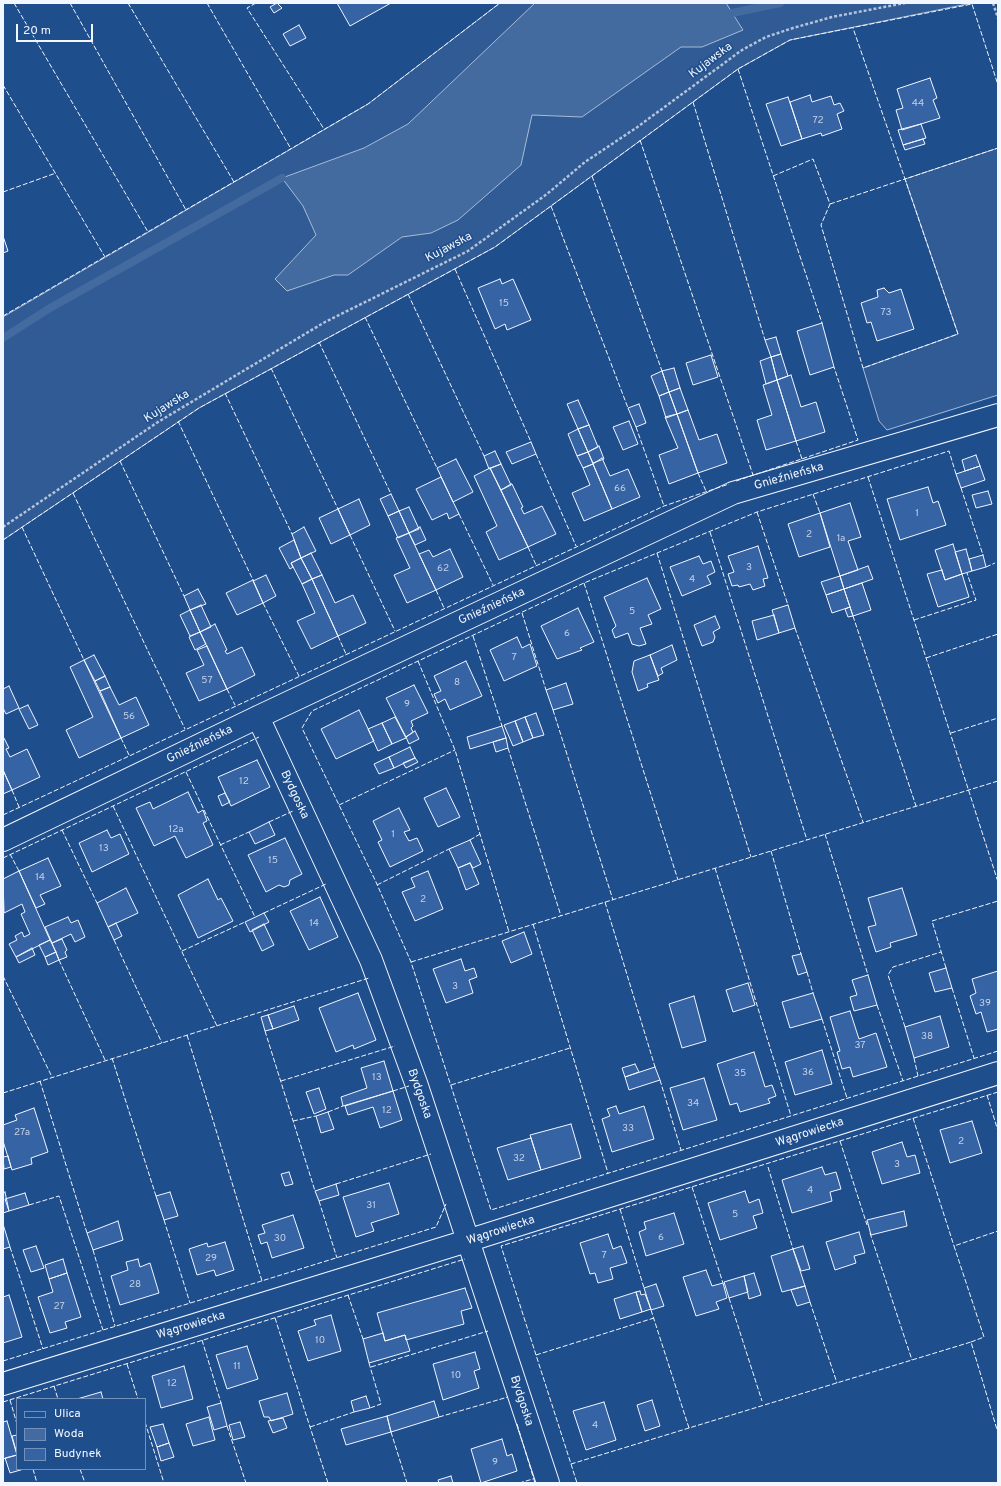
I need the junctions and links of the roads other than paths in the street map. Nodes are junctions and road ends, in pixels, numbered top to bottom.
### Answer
1 (998, 415) edge
2 (258, 717) junction
3 (3, 840) edge
4 (998, 1073) edge
5 (467, 1241) junction
6 (3, 1384) edge
7 (548, 1483) edge

1 - 2 street, Gnieźnieńska
2 - 3 street, Gnieźnieńska
2 - 5 street, Bydgoska
4 - 5 street, Wągrowiecka
5 - 6 street, Wągrowiecka
5 - 7 street, Bydgoska

